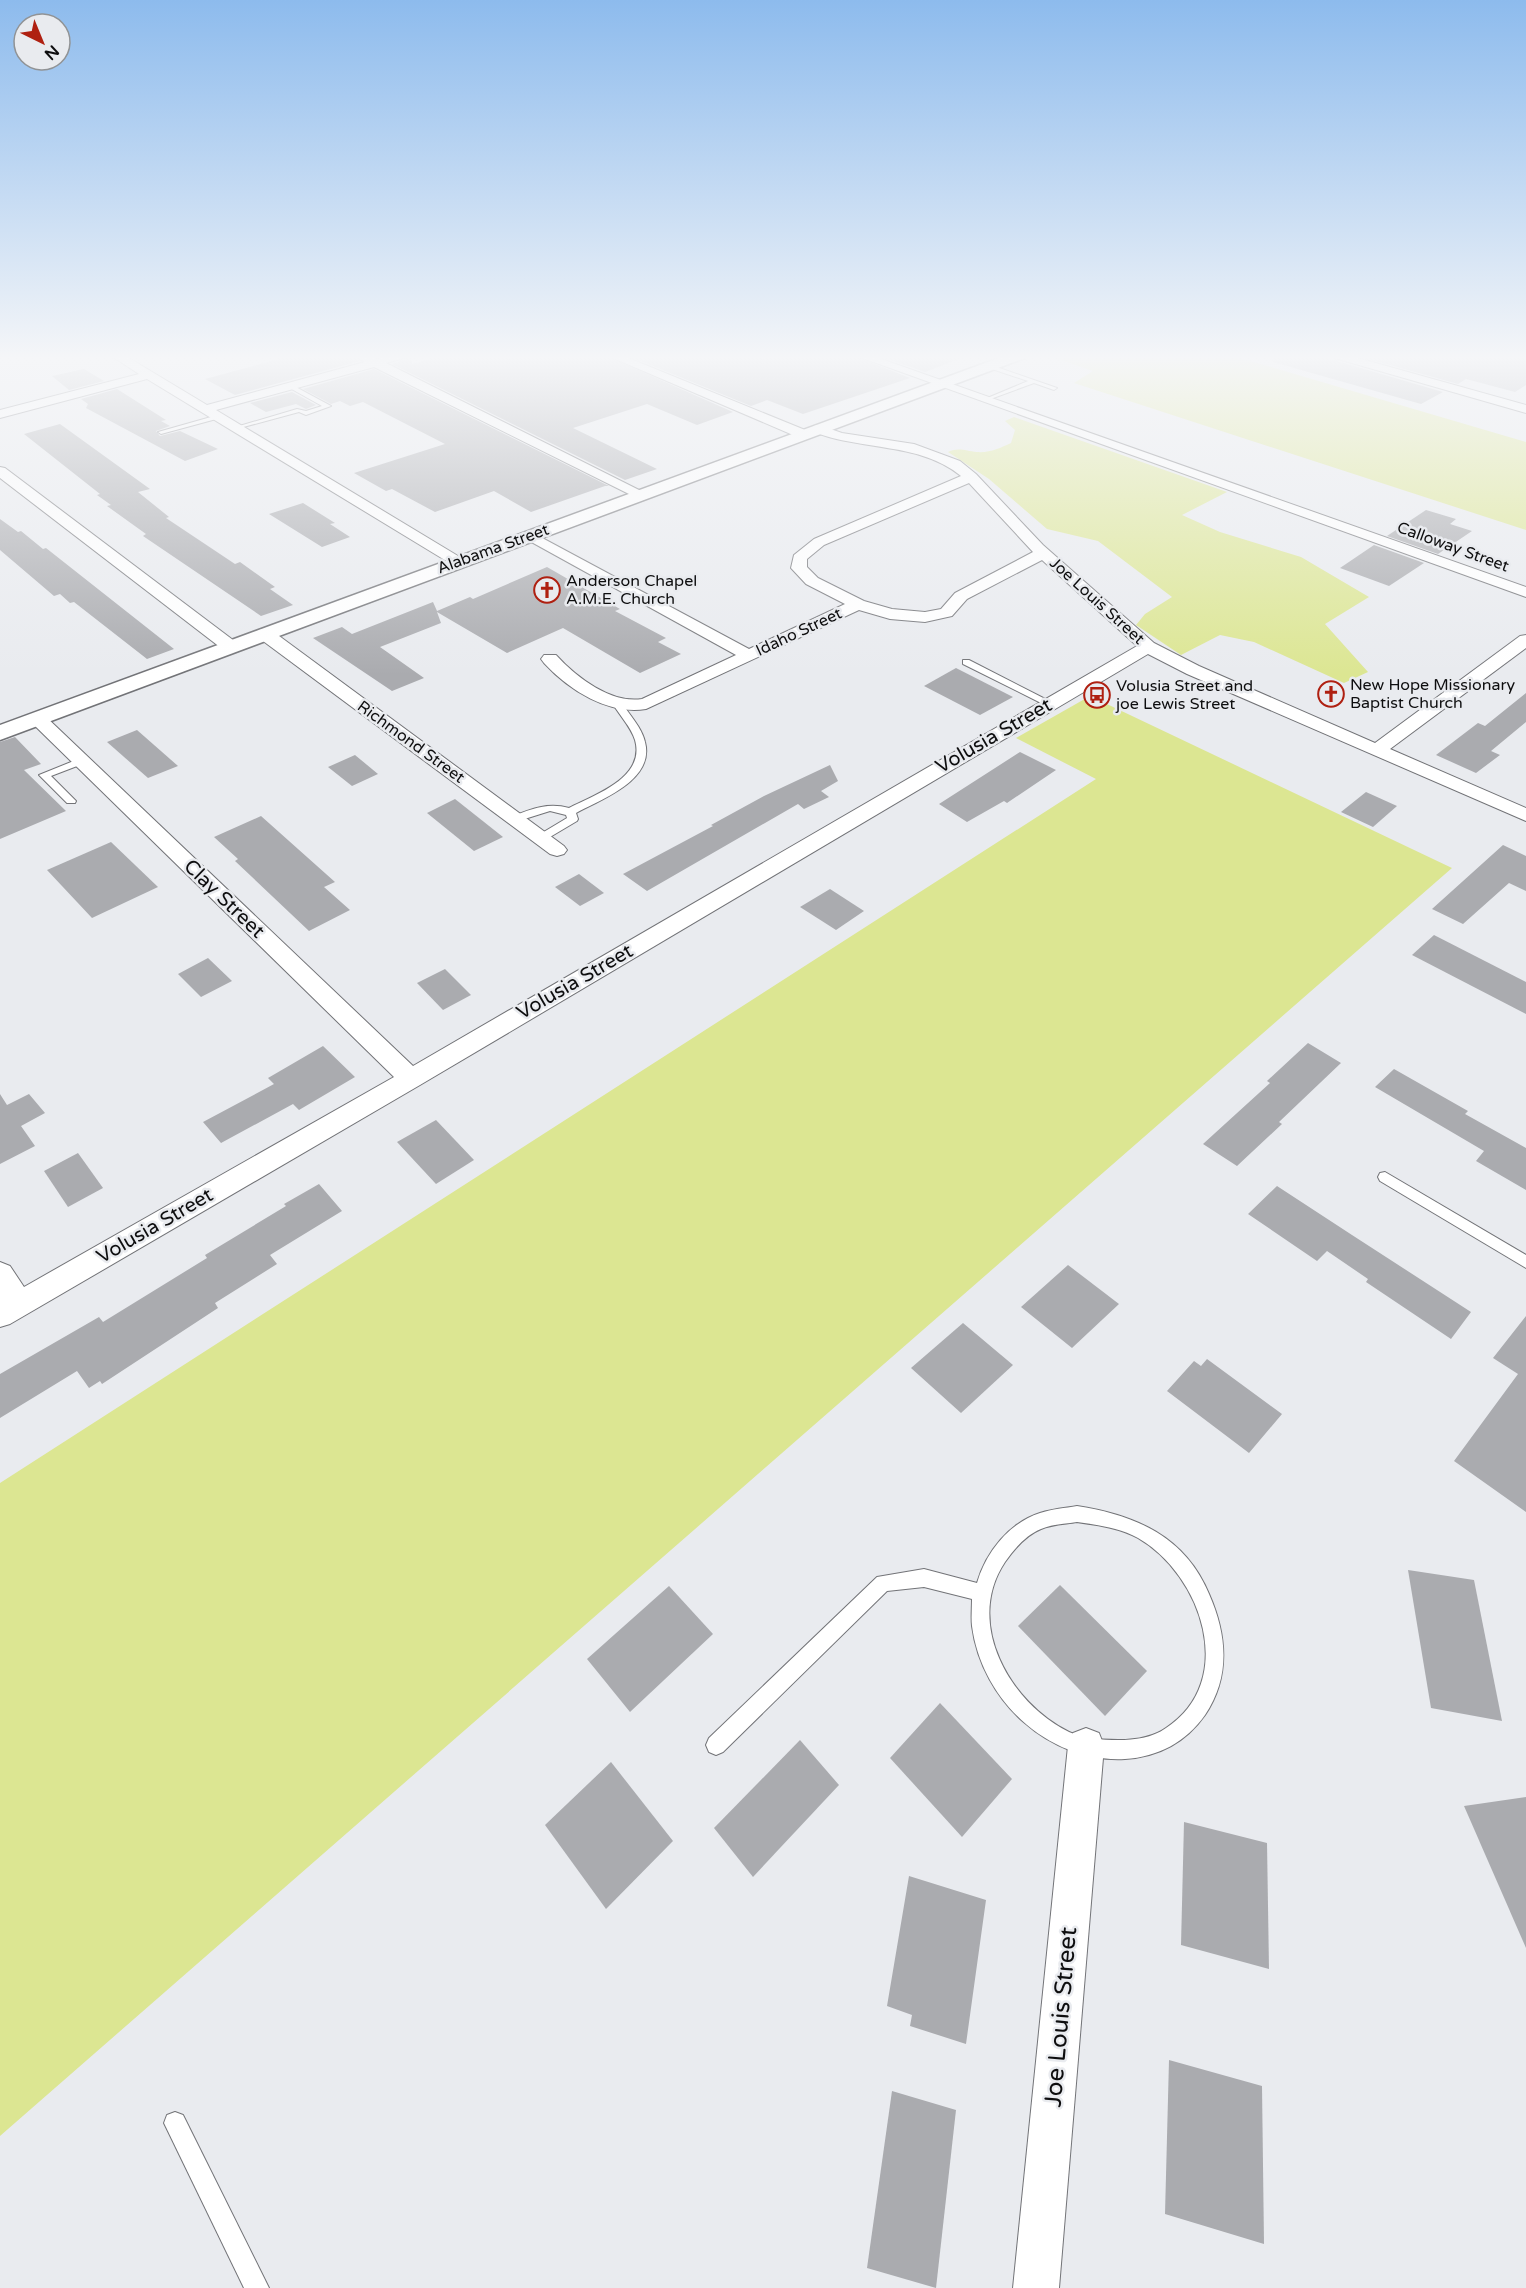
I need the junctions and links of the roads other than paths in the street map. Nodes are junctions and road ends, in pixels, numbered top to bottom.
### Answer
1 (293, 462) edge
2 (575, 462) edge
3 (732, 462) edge
4 (950, 462) edge
5 (1160, 462) edge
6 (0, 471) edge
7 (971, 477) junction
8 (642, 495) junction
9 (531, 536) junction
10 (1043, 553) junction
11 (458, 562) junction
12 (1526, 592) edge
13 (858, 604) junction
14 (265, 634) junction
15 (1526, 640) edge
16 (231, 647) junction
17 (1148, 647) junction
18 (748, 655) junction
19 (550, 659) dead end
20 (966, 662) dead end
21 (1050, 704) junction
22 (621, 705) junction
23 (38, 719) junction
24 (0, 733) edge
25 (1377, 750) junction
26 (81, 760) junction
27 (71, 801) dead end
28 (569, 812) junction
29 (1526, 815) edge
30 (515, 819) junction
31 (541, 838) junction
32 (557, 850) dead end
33 (411, 1079) junction
34 (1385, 1176) dead end
35 (1526, 1262) edge
36 (0, 1274) edge
37 (10, 1310) edge
38 (982, 1593) junction
39 (716, 1745) dead end
40 (1086, 1746) junction
41 (175, 2123) dead end
42 (257, 2288) edge
43 (1036, 2288) edge

1 - 11 street
2 - 8 street
3 - 8 street, Alabama Street
4 - 7 street, Joe Louis Street
5 - 12 street, Calloway Street
6 - 16 street
7 - 10 street, Joe Louis Street
7 - 13 street, Idaho Street
8 - 9 street, Alabama Street
9 - 11 street, Alabama Street
9 - 18 street
10 - 13 street
10 - 17 street, Joe Louis Street
11 - 14 street, Alabama Street
13 - 18 street, Idaho Street
14 - 16 street, Alabama Street
14 - 30 street, Richmond Street
15 - 25 street
16 - 23 street, Alabama Street
17 - 21 street, Volusia Street
17 - 25 street, Joe Louis Street
18 - 22 street, Idaho Street
19 - 22 street
20 - 21 lane
21 - 33 street, Volusia Street
22 - 28 lane
23 - 24 street, Alabama Street
23 - 26 street, Clay Street
25 - 29 street, Joe Louis Street
26 - 27 lane
26 - 33 street, Clay Street
28 - 30 lane
28 - 31 lane
30 - 31 street, Richmond Street
31 - 32 street, Richmond Street
33 - 37 street, Volusia Street
34 - 35 lane
36 - 37 street
38 - 39 lane
38 - 40 lane
38 - 40 lane
40 - 43 street, Joe Louis Street
41 - 42 lane

